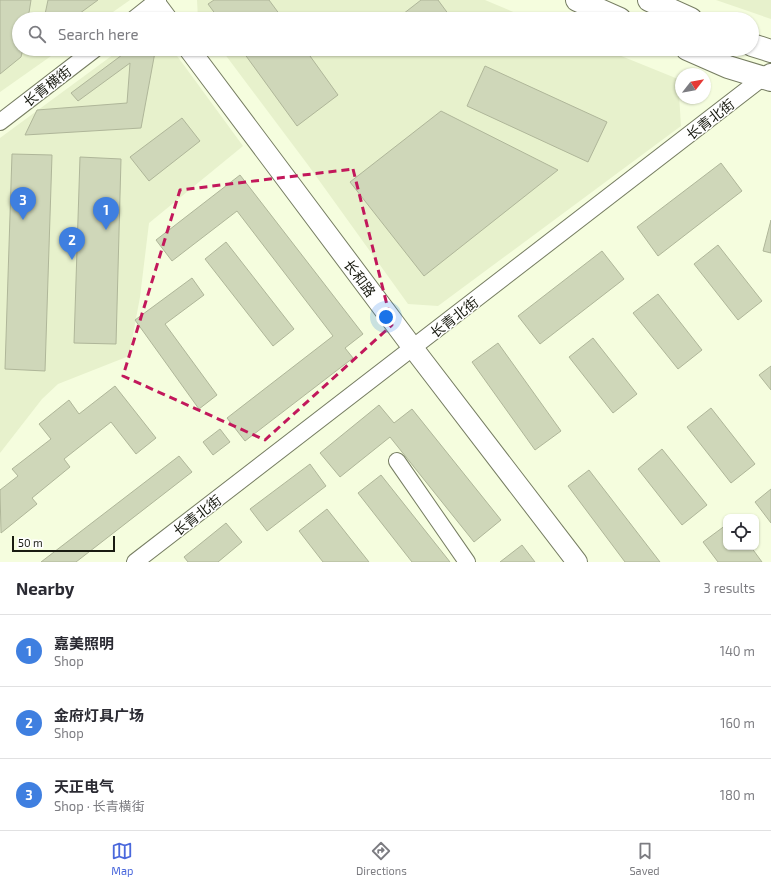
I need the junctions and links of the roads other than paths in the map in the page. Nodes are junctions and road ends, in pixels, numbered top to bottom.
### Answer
1 (577, 0) edge
2 (649, 0) edge
3 (156, 1) edge
4 (143, 12) edge
5 (163, 12) edge
6 (604, 12) edge
7 (676, 12) edge
8 (759, 47) edge
9 (771, 50) edge
10 (86, 56) edge
11 (194, 56) edge
12 (703, 56) edge
13 (768, 76) edge
14 (0, 122) edge
15 (413, 348) junction
16 (397, 461) dead end
17 (136, 562) edge
18 (467, 562) edge
19 (577, 562) edge

1 - 6 main road
2 - 7 main road
3 - 4 street
3 - 5 street
8 - 9 main road
10 - 14 street, 长青横街
11 - 15 street, 长和路
12 - 13 main road
13 - 15 street, 长青北街
15 - 17 street, 长青北街
15 - 19 street, 长和路
16 - 18 street

